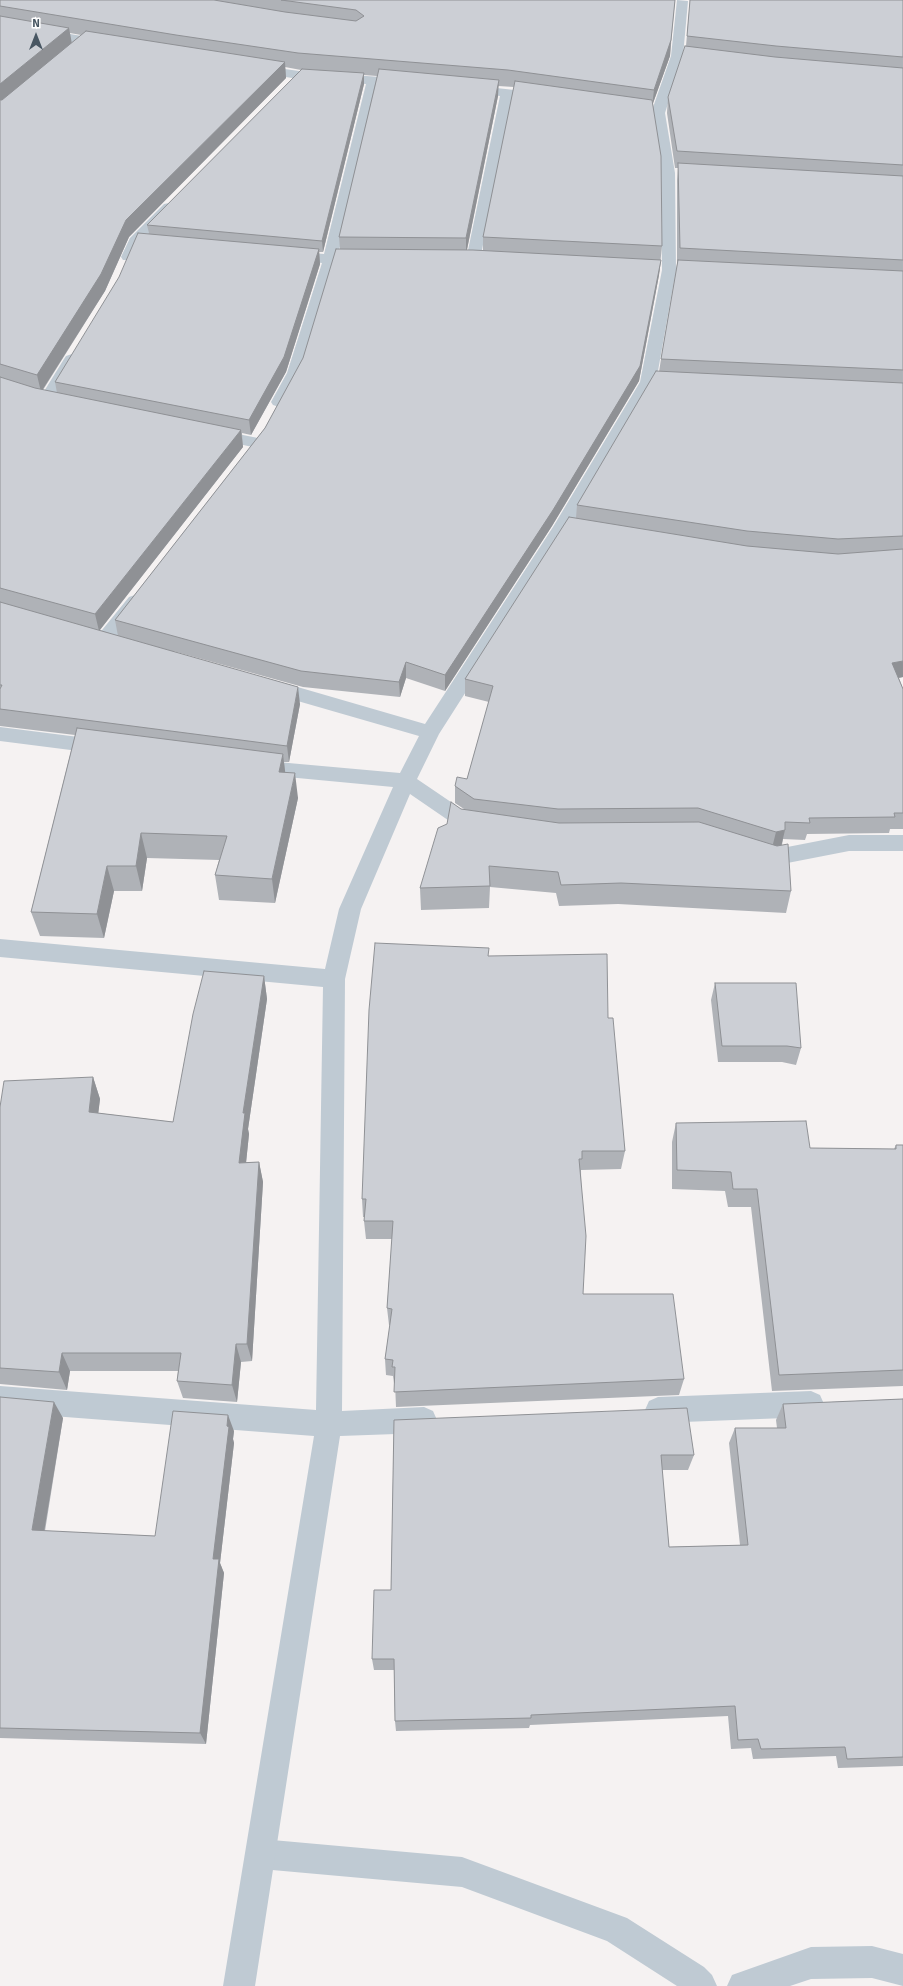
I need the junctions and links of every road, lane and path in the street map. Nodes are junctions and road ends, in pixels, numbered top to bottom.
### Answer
1 (679, 0) edge
2 (0, 26) edge
3 (85, 41) junction
4 (116, 46) edge
5 (73, 51) edge
6 (246, 67) edge
7 (299, 75) junction
8 (373, 80) junction
9 (420, 84) edge
10 (288, 86) edge
11 (460, 88) edge
12 (507, 92) junction
13 (552, 98) edge
14 (179, 197) edge
15 (135, 241) junction
16 (151, 243) edge
17 (275, 254) edge
18 (330, 259) junction
19 (378, 259) edge
20 (457, 260) edge
21 (473, 260) junction
22 (489, 261) edge
23 (122, 270) edge
24 (80, 346) edge
25 (47, 400) edge
26 (272, 415) edge
27 (194, 431) edge
28 (256, 443) edge
29 (144, 589) edge
30 (105, 639) edge
31 (256, 682) edge
32 (430, 732) junction
33 (0, 734) edge
34 (120, 749) edge
35 (239, 765) edge
36 (406, 781) junction
37 (490, 826) edge
38 (903, 843) edge
39 (744, 849) edge
40 (0, 948) edge
41 (334, 979) junction
42 (0, 1399) edge
43 (831, 1403) edge
44 (632, 1411) edge
45 (449, 1419) edge
46 (329, 1424) junction
47 (261, 1854) junction
48 (903, 1970) edge
49 (239, 1986) edge
50 (701, 1986) edge
51 (743, 1986) edge

1 - 32 street
2 - 3 street
3 - 4 street
3 - 5 street
6 - 7 street
7 - 8 street
7 - 10 street
8 - 9 street
8 - 18 street
11 - 12 street
12 - 13 street
12 - 21 street
14 - 15 street
15 - 16 street
15 - 23 street
17 - 18 street
18 - 19 street
18 - 26 street
20 - 21 street
21 - 22 street
24 - 25 street
27 - 28 street
29 - 30 street
31 - 32 street
32 - 36 street
33 - 34 street
35 - 36 street
36 - 37 street
36 - 41 street
38 - 39 street
40 - 41 street
41 - 46 street
42 - 46 street
43 - 44 street
45 - 46 street
46 - 47 street
47 - 49 street
47 - 50 street
48 - 51 street

